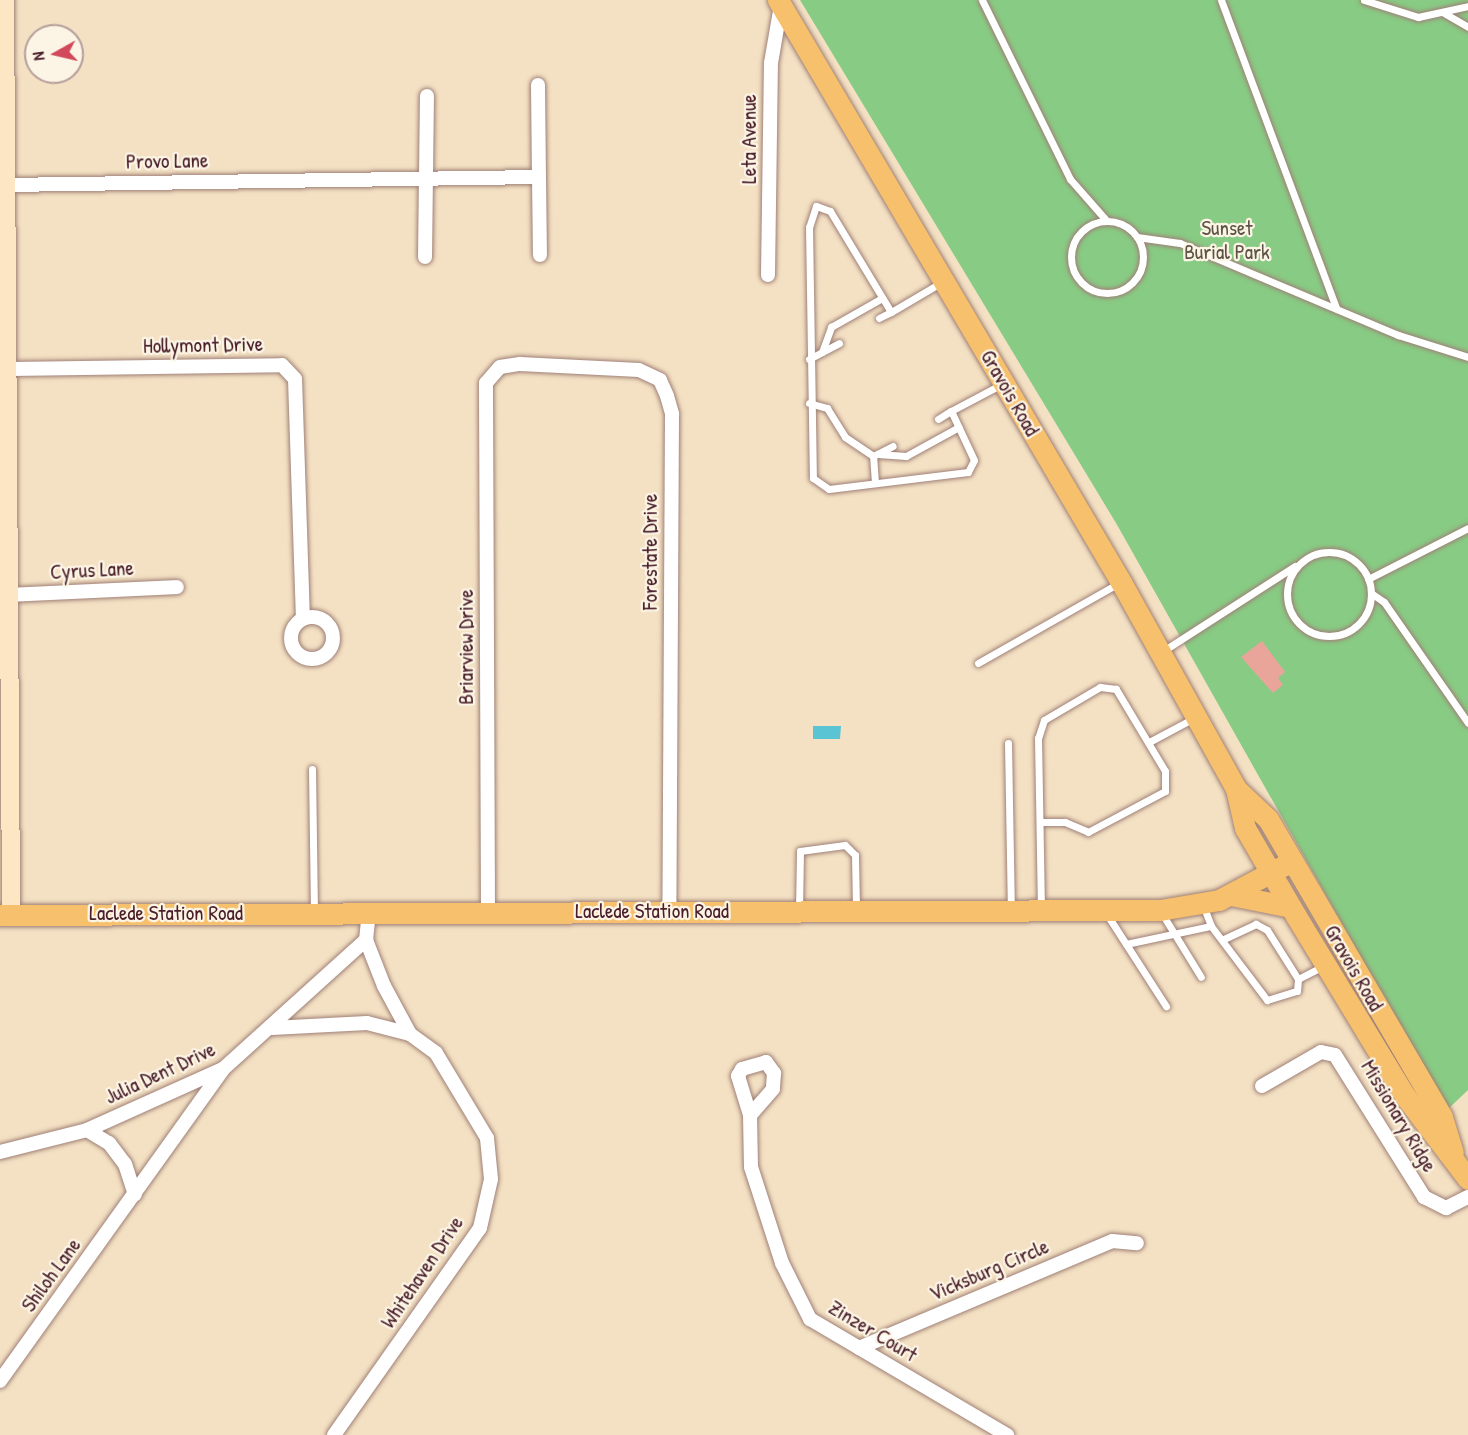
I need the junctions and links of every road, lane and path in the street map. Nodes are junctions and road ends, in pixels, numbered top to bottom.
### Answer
1 (5, 0) edge
2 (982, 0) edge
3 (1221, 0) edge
4 (1364, 0) edge
5 (779, 2) edge
6 (1468, 6) edge
7 (1444, 13) junction
8 (1468, 27) edge
9 (538, 85) dead end
10 (427, 96) dead end
11 (539, 177) junction
12 (427, 178) junction
13 (6, 185) junction
14 (1106, 220) junction
15 (1137, 237) junction
16 (540, 255) dead end
17 (425, 257) dead end
18 (768, 275) dead end
19 (944, 280) junction
20 (882, 298) junction
21 (1336, 308) junction
22 (891, 312) junction
23 (879, 318) dead end
24 (839, 343) dead end
25 (822, 352) junction
26 (1468, 357) edge
27 (809, 359) junction
28 (9, 369) junction
29 (486, 383) joint
30 (1004, 383) junction
31 (809, 403) junction
32 (951, 411) junction
33 (939, 419) dead end
34 (959, 427) junction
35 (893, 446) dead end
36 (875, 455) junction
37 (875, 483) junction
38 (1468, 528) edge
39 (1299, 564) junction
40 (1368, 579) junction
41 (1121, 582) junction
42 (177, 587) dead end
43 (1371, 593) junction
44 (9, 595) junction
45 (303, 619) dead end
46 (1161, 652) junction
47 (978, 663) dead end
48 (6, 716) edge
49 (1196, 717) junction
50 (1468, 723) edge
51 (1151, 741) junction
52 (1008, 743) dead end
53 (312, 769) dead end
54 (1236, 789) junction
55 (1040, 822) junction
56 (1292, 861) junction
57 (1271, 873) junction
58 (1231, 895) junction
59 (1203, 905) junction
60 (1291, 907) junction
61 (1041, 908) junction
62 (856, 909) junction
63 (1011, 909) junction
64 (1103, 909) junction
65 (800, 910) junction
66 (1160, 910) junction
67 (669, 911) junction
68 (369, 912) junction
69 (488, 912) junction
70 (314, 913) junction
71 (6, 915) edge
72 (1211, 926) junction
73 (1173, 932) junction
74 (366, 939) junction
75 (1224, 939) junction
76 (1126, 944) junction
77 (1325, 966) junction
78 (1201, 977) dead end
79 (1298, 979) junction
80 (1166, 1006) dead end
81 (272, 1028) junction
82 (410, 1034) junction
83 (223, 1069) junction
84 (1262, 1086) dead end
85 (750, 1115) dead end
86 (87, 1130) junction
87 (0, 1152) edge
88 (1458, 1157) junction
89 (1468, 1179) edge
90 (135, 1194) junction
91 (1468, 1197) edge
92 (1137, 1243) dead end
93 (859, 1348) junction
94 (0, 1381) edge
95 (334, 1435) edge
96 (1007, 1435) edge

1 - 13 street
2 - 14 lane
3 - 21 lane
4 - 7 lane
5 - 18 street, Leta Avenue
5 - 19 main road, Gravois Road
6 - 7 lane
7 - 8 lane
9 - 11 street
10 - 12 street
11 - 12 street, Provo Lane
11 - 16 street
12 - 13 street, Provo Lane
12 - 17 street
13 - 28 street
14 - 15 lane
14 - 15 lane
15 - 21 lane
19 - 22 lane
19 - 30 main road, Gravois Road
20 - 22 lane
20 - 25 lane
20 - 27 lane
21 - 26 lane
22 - 23 lane
24 - 25 lane
25 - 27 lane
27 - 31 lane
28 - 44 street
28 - 45 street, Hollymont Drive
29 - 67 street, Forestate Drive
29 - 69 street, Briarview Drive
30 - 32 lane
30 - 41 main road, Gravois Road
31 - 36 lane
31 - 37 lane
32 - 33 lane
32 - 34 lane
34 - 36 lane
34 - 37 lane
35 - 36 lane
36 - 37 lane
38 - 40 lane
39 - 40 lane
39 - 43 lane
39 - 46 lane
40 - 43 lane
41 - 46 main road, Gravois Road
41 - 47 lane
42 - 44 street, Cyrus Lane
43 - 50 lane
44 - 48 street
46 - 49 main road, Gravois Road
48 - 71 street
49 - 51 lane
49 - 54 main road, Gravois Road
51 - 55 lane
51 - 55 lane
52 - 63 lane
53 - 70 lane
54 - 56 main road, Gravois Road
54 - 57 main road, Gravois Road
55 - 61 lane
56 - 57 main road, Laclede Station Road
56 - 88 main road, Gravois Road
57 - 58 main road, Laclede Station Road
57 - 60 main road, Gravois Road
58 - 59 main road, Laclede Station Road
58 - 60 main road
59 - 66 main road, Laclede Station Road
59 - 72 lane
60 - 77 main road, Gravois Road
61 - 63 main road, Laclede Station Road
61 - 64 main road, Laclede Station Road
62 - 63 main road, Laclede Station Road
62 - 65 main road, Laclede Station Road
62 - 65 lane
64 - 66 main road, Laclede Station Road
64 - 76 lane
65 - 67 main road, Laclede Station Road
66 - 73 lane
67 - 69 main road, Laclede Station Road
68 - 69 main road, Laclede Station Road
68 - 70 main road, Laclede Station Road
68 - 74 street
70 - 71 main road, Laclede Station Road
72 - 73 lane
72 - 75 lane
73 - 76 lane
73 - 78 lane
74 - 81 street, Julia Dent Drive
74 - 82 street, Whitehaven Drive
75 - 79 lane
75 - 79 lane
76 - 80 lane
77 - 79 lane
77 - 88 main road, Gravois Road
81 - 82 street, Whitehaven Drive
81 - 83 street, Julia Dent Drive
82 - 95 street, Whitehaven Drive
83 - 86 street, Julia Dent Drive
83 - 90 street, Shiloh Lane
84 - 91 street, Missionary Ridge
85 - 93 street, Zinzer Court
86 - 87 street, Julia Dent Drive
86 - 90 street
88 - 89 main road, Gravois Road
90 - 94 street, Shiloh Lane
92 - 93 street, Vicksburg Circle
93 - 96 street, Zinzer Court

